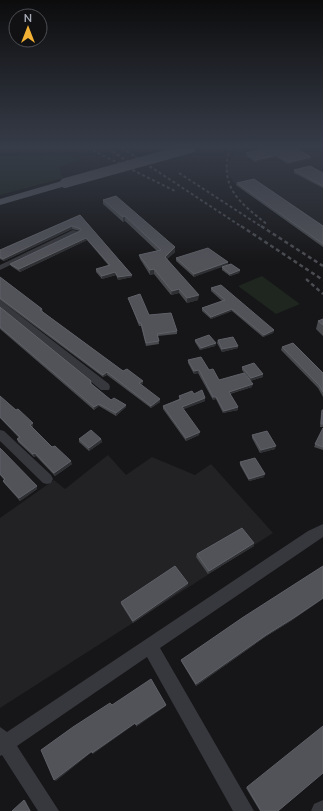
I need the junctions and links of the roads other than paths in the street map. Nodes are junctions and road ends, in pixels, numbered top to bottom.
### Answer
1 (49, 186) edge
2 (52, 186) edge
3 (0, 198) edge
4 (0, 202) edge
5 (76, 232) edge
6 (0, 268) edge
7 (0, 303) edge
8 (105, 387) dead end
9 (0, 434) edge
10 (47, 479) dead end
11 (323, 530) edge
12 (150, 646) junction
13 (2, 742) edge
14 (49, 811) edge
15 (244, 811) edge

1 - 3 main road
2 - 4 main road
5 - 6 street
7 - 8 street
9 - 10 street
11 - 12 street
12 - 13 street
12 - 15 street
13 - 14 street

